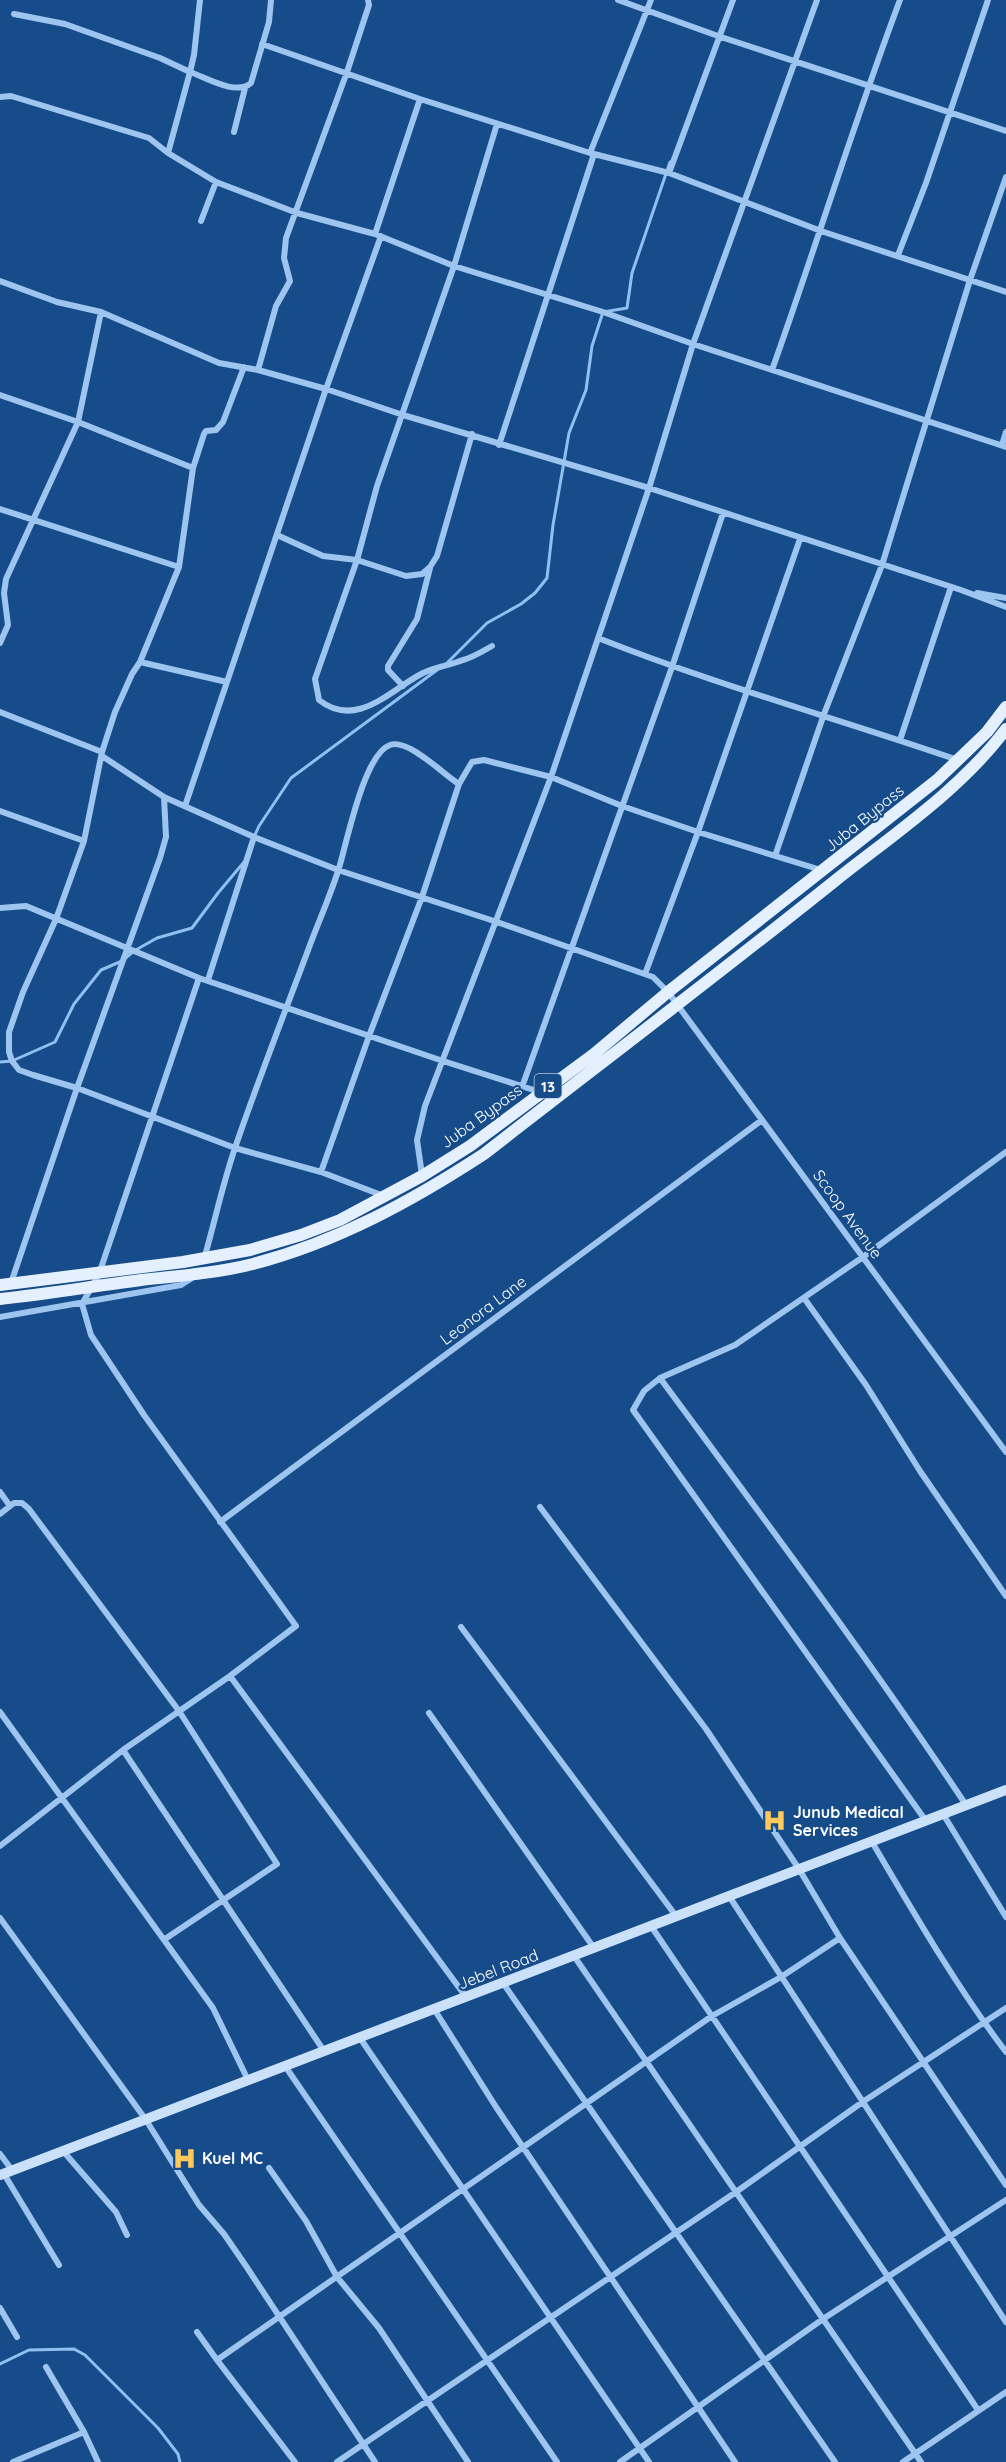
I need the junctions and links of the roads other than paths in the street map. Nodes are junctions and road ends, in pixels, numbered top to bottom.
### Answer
1 (200, 0) edge
2 (271, 0) edge
3 (368, 0) edge
4 (618, 0) edge
5 (651, 0) edge
6 (733, 0) edge
7 (817, 0) edge
8 (900, 0) edge
9 (988, 0) edge
10 (647, 10) junction
11 (14, 14) dead end
12 (720, 35) junction
13 (262, 44) junction
14 (794, 61) junction
15 (190, 72) junction
16 (347, 72) junction
17 (868, 85) junction
18 (245, 88) junction
19 (0, 97) edge
20 (420, 99) junction
21 (949, 113) junction
22 (497, 123) junction
23 (1006, 130) edge
24 (234, 132) dead end
25 (168, 153) junction
26 (592, 154) junction
27 (669, 172) junction
28 (1006, 177) edge
29 (216, 182) junction
30 (743, 200) junction
31 (297, 213) junction
32 (201, 221) dead end
33 (821, 231) junction
34 (378, 235) junction
35 (898, 255) junction
36 (454, 266) junction
37 (970, 280) junction
38 (0, 281) edge
39 (1006, 292) edge
40 (548, 296) junction
41 (101, 312) junction
42 (693, 344) junction
43 (244, 368) junction
44 (258, 370) junction
45 (772, 370) junction
46 (326, 389) junction
47 (0, 395) edge
48 (402, 415) junction
49 (925, 421) junction
50 (78, 422) junction
51 (1006, 432) edge
52 (472, 434) junction
53 (499, 445) junction
54 (1004, 446) edge
55 (193, 468) junction
56 (649, 488) junction
57 (0, 509) edge
58 (723, 513) junction
59 (32, 520) junction
60 (276, 535) junction
61 (800, 539) junction
62 (357, 560) junction
63 (882, 565) junction
64 (179, 567) junction
65 (430, 567) junction
66 (951, 587) junction
67 (962, 590) junction
68 (1006, 598) edge
69 (2, 606) edge
70 (1006, 607) edge
71 (598, 638) junction
72 (0, 643) edge
73 (492, 646) dead end
74 (141, 662) junction
75 (672, 667) junction
76 (227, 682) junction
77 (403, 686) junction
78 (747, 691) junction
79 (1006, 707) edge
80 (0, 712) edge
81 (824, 714) junction
82 (1006, 729) edge
83 (900, 740) junction
84 (102, 754) junction
85 (959, 760) junction
86 (551, 777) junction
87 (459, 784) junction
88 (164, 797) junction
89 (185, 806) junction
90 (622, 806) junction
91 (0, 811) edge
92 (698, 832) junction
93 (254, 837) junction
94 (84, 841) junction
95 (775, 856) junction
96 (338, 870) junction
97 (824, 871) junction
98 (422, 897) junction
99 (0, 908) edge
100 (56, 919) junction
101 (497, 922) junction
102 (571, 948) junction
103 (127, 949) junction
104 (645, 974) junction
105 (200, 978) junction
106 (208, 980) junction
107 (668, 992) junction
108 (678, 1004) junction
109 (286, 1008) junction
110 (369, 1036) junction
111 (443, 1061) junction
112 (522, 1087) junction
113 (77, 1088) junction
114 (541, 1092) junction
115 (154, 1117) junction
116 (762, 1120) junction
117 (235, 1148) junction
118 (1006, 1152) edge
119 (321, 1172) junction
120 (422, 1176) junction
121 (385, 1196) junction
122 (863, 1257) junction
123 (204, 1259) junction
124 (200, 1273) junction
125 (99, 1274) junction
126 (6, 1285) edge
127 (92, 1287) junction
128 (804, 1298) junction
129 (0, 1299) edge
130 (82, 1304) junction
131 (0, 1317) edge
132 (660, 1378) junction
133 (1006, 1452) edge
134 (0, 1492) edge
135 (10, 1506) junction
136 (540, 1507) dead end
137 (0, 1514) edge
138 (220, 1522) junction
139 (1006, 1596) edge
140 (461, 1627) dead end
141 (230, 1676) junction
142 (179, 1711) junction
143 (0, 1712) edge
144 (429, 1713) dead end
145 (123, 1750) junction
146 (1006, 1790) edge
147 (62, 1800) junction
148 (966, 1805) junction
149 (943, 1814) junction
150 (926, 1821) junction
151 (872, 1842) junction
152 (0, 1846) edge
153 (800, 1869) junction
154 (729, 1896) junction
155 (223, 1899) junction
156 (676, 1916) junction
157 (1006, 1917) edge
158 (0, 1918) edge
159 (651, 1926) junction
160 (840, 1938) junction
161 (165, 1939) junction
162 (594, 1948) junction
163 (574, 1956) junction
164 (781, 1977) junction
165 (503, 1983) junction
166 (466, 1997) junction
167 (434, 2008) junction
168 (1006, 2008) edge
169 (712, 2016) junction
170 (985, 2024) junction
171 (360, 2038) junction
172 (324, 2051) junction
173 (1006, 2052) edge
174 (646, 2062) junction
175 (924, 2062) junction
176 (285, 2066) junction
177 (248, 2080) junction
178 (864, 2101) junction
179 (587, 2103) junction
180 (146, 2120) junction
181 (523, 2148) junction
182 (801, 2148) junction
183 (63, 2151) junction
184 (0, 2154) edge
185 (269, 2168) dead end
186 (6, 2173) edge
187 (1006, 2185) edge
188 (463, 2189) junction
189 (736, 2192) junction
190 (1006, 2200) edge
191 (676, 2232) junction
192 (400, 2233) junction
193 (127, 2235) dead end
194 (951, 2236) junction
195 (60, 2265) dead end
196 (337, 2277) junction
197 (610, 2277) junction
198 (889, 2277) junction
199 (0, 2308) edge
200 (279, 2318) junction
201 (551, 2318) junction
202 (823, 2319) junction
203 (1006, 2322) edge
204 (198, 2331) dead end
205 (18, 2337) dead end
206 (217, 2360) junction
207 (487, 2360) junction
208 (765, 2361) junction
209 (46, 2367) dead end
210 (1006, 2392) edge
211 (427, 2401) junction
212 (698, 2406) junction
213 (978, 2410) junction
214 (84, 2432) junction
215 (363, 2445) junction
216 (640, 2448) junction
217 (916, 2455) junction
218 (21, 2460) edge
219 (13, 2462) edge
220 (98, 2462) edge
221 (295, 2462) edge
222 (337, 2462) edge
223 (375, 2462) edge
224 (468, 2462) edge
225 (557, 2462) edge
226 (620, 2462) edge
227 (649, 2462) edge
228 (735, 2462) edge
229 (835, 2462) edge
230 (903, 2462) edge
231 (921, 2462) edge

1 - 15 street
2 - 13 street
3 - 16 street
4 - 10 street
5 - 10 street
6 - 12 street
7 - 14 street
8 - 17 street
9 - 21 street
10 - 12 street
10 - 26 street
11 - 15 street
12 - 14 street
12 - 27 street
13 - 16 street
13 - 18 street
14 - 17 street
14 - 30 street
15 - 18 street
15 - 25 street
16 - 20 street
16 - 31 street
17 - 21 street
17 - 33 street
18 - 24 street
19 - 25 street
20 - 22 street
20 - 34 street
21 - 23 street
21 - 35 street
22 - 26 street
22 - 36 street
25 - 29 street
26 - 27 street
26 - 40 street
27 - 30 street
28 - 37 street
29 - 31 street
29 - 32 street
30 - 33 street
30 - 42 street
31 - 34 street
31 - 44 street
33 - 35 street
33 - 45 street
34 - 36 street
34 - 46 street
35 - 37 street
36 - 40 street
36 - 48 street
37 - 39 street
37 - 49 street
38 - 41 street
40 - 42 street
40 - 53 street
41 - 43 street
41 - 50 street
42 - 45 street
42 - 56 street
43 - 44 street
43 - 55 street
44 - 46 street
45 - 49 street
46 - 48 street
46 - 60 street
47 - 50 street
48 - 52 street
48 - 62 street
49 - 54 street
49 - 63 street
50 - 55 street
50 - 59 street
51 - 54 street
52 - 53 street
52 - 65 street
53 - 56 street
55 - 64 street
56 - 58 street
56 - 71 street
57 - 59 street
58 - 61 street
58 - 75 street
59 - 64 street
59 - 69 street
60 - 62 street
60 - 76 street
61 - 63 street
61 - 78 street
62 - 65 street
62 - 77 street
63 - 66 street
63 - 81 street
64 - 74 street
65 - 77 street
66 - 67 street
66 - 83 street
67 - 68 street
67 - 70 street
69 - 72 street
71 - 75 street
71 - 86 street
73 - 77 street
74 - 76 street
74 - 84 street
75 - 78 street
75 - 90 street
76 - 89 street
78 - 81 street
78 - 92 street
79 - 85 main road, Juba Bypass / 13
80 - 84 street, Scoop Avenue
81 - 83 street
81 - 95 street
82 - 108 main road, Juba Bypass
83 - 85 street
84 - 88 street, Scoop Avenue
84 - 94 street
85 - 97 main road, Juba Bypass / 13
86 - 87 street
86 - 90 street
86 - 101 street
87 - 96 street
87 - 98 street
88 - 89 street, Scoop Avenue
88 - 103 street
89 - 93 street, Scoop Avenue
90 - 92 street
90 - 102 street
91 - 94 street
92 - 95 street
92 - 104 street
93 - 96 street, Scoop Avenue
93 - 106 street
94 - 100 street
95 - 97 street
96 - 98 street, Scoop Avenue
96 - 109 street
97 - 107 main road, Juba Bypass / 13
98 - 101 street, Scoop Avenue
98 - 110 street
99 - 100 street
100 - 103 street
100 - 113 street
101 - 102 street, Scoop Avenue
101 - 111 street
102 - 104 street, Scoop Avenue
102 - 112 street
103 - 105 street
103 - 113 street
104 - 107 street, Scoop Avenue
105 - 106 street
105 - 115 street
106 - 109 street
107 - 108 street, Scoop Avenue
107 - 114 main road, Juba Bypass / 13
108 - 116 street, Scoop Avenue
108 - 124 main road, Juba Bypass
109 - 110 street
109 - 117 street
110 - 111 street
110 - 119 street
111 - 112 street
111 - 120 street
112 - 114 street
113 - 115 street
113 - 126 street
114 - 120 main road, Juba Bypass / 13
115 - 117 street
115 - 125 street
116 - 122 street, Scoop Avenue
116 - 138 street, Leonora Lane
117 - 119 street
117 - 123 street
118 - 122 street
119 - 121 street
120 - 121 main road, Juba Bypass / 13
121 - 123 main road, Juba Bypass / 13
122 - 128 street
122 - 133 street, Scoop Avenue
123 - 125 main road, Juba Bypass / 13
124 - 127 main road, Juba Bypass
124 - 130 street
125 - 126 main road, Juba Bypass / 13
125 - 127 street
127 - 129 main road, Juba Bypass
127 - 130 street
128 - 132 street
128 - 139 street
130 - 131 street
130 - 138 street
132 - 148 street
132 - 150 street
134 - 135 street
135 - 137 street
135 - 142 street
136 - 153 street
138 - 141 street
140 - 156 street
141 - 142 street
141 - 166 street
142 - 145 street
142 - 155 street
143 - 147 street
144 - 162 street
145 - 147 street
145 - 155 street
146 - 148 main road, Jebel Road
147 - 152 street
147 - 161 street
148 - 149 main road, Jebel Road
149 - 150 main road, Jebel Road
149 - 157 street
150 - 151 main road, Jebel Road
151 - 153 main road, Jebel Road
151 - 170 street
153 - 154 main road, Jebel Road
153 - 160 street
154 - 156 main road, Jebel Road
154 - 164 street
155 - 161 street
155 - 172 street
156 - 159 main road, Jebel Road
158 - 180 street
159 - 162 main road, Jebel Road
159 - 169 street
160 - 164 street
160 - 175 street
161 - 177 street
162 - 163 main road, Jebel Road
163 - 165 main road, Jebel Road
163 - 174 street
164 - 169 street
164 - 178 street
165 - 166 main road, Jebel Road
165 - 179 street
166 - 167 main road, Jebel Road
167 - 171 main road, Jebel Road
167 - 181 street
168 - 170 street
169 - 174 street
169 - 182 street
170 - 173 street
170 - 175 street
171 - 172 main road, Jebel Road
171 - 188 street
172 - 176 main road, Jebel Road
174 - 179 street
174 - 189 street
175 - 178 street
175 - 187 street
176 - 177 main road, Jebel Road
176 - 192 street
177 - 180 main road, Jebel Road
178 - 182 street
178 - 194 street
179 - 181 street
179 - 191 street
180 - 183 main road, Jebel Road
180 - 200 street
181 - 188 street
181 - 197 street
182 - 189 street
182 - 198 street
183 - 186 main road, Jebel Road
183 - 193 street
184 - 186 street
185 - 196 street
186 - 195 street
188 - 192 street
188 - 201 street
189 - 191 street
189 - 202 street
190 - 194 street
191 - 197 street
191 - 208 street
192 - 196 street
192 - 207 street
194 - 198 street
194 - 203 street
196 - 200 street
196 - 211 street
197 - 201 street
197 - 212 street
198 - 202 street
198 - 213 street
199 - 205 street
200 - 206 street
200 - 215 street
201 - 207 street
201 - 216 street
202 - 208 street
202 - 217 street
204 - 206 street
206 - 221 street
207 - 211 street
207 - 225 street
208 - 212 street
208 - 229 street
209 - 214 street
210 - 213 street
211 - 215 street
211 - 224 street
212 - 216 street
212 - 228 street
213 - 217 street
214 - 218 street
214 - 220 street
215 - 222 street
215 - 223 street
216 - 226 street
216 - 227 street
217 - 230 street
217 - 231 street
218 - 219 street

